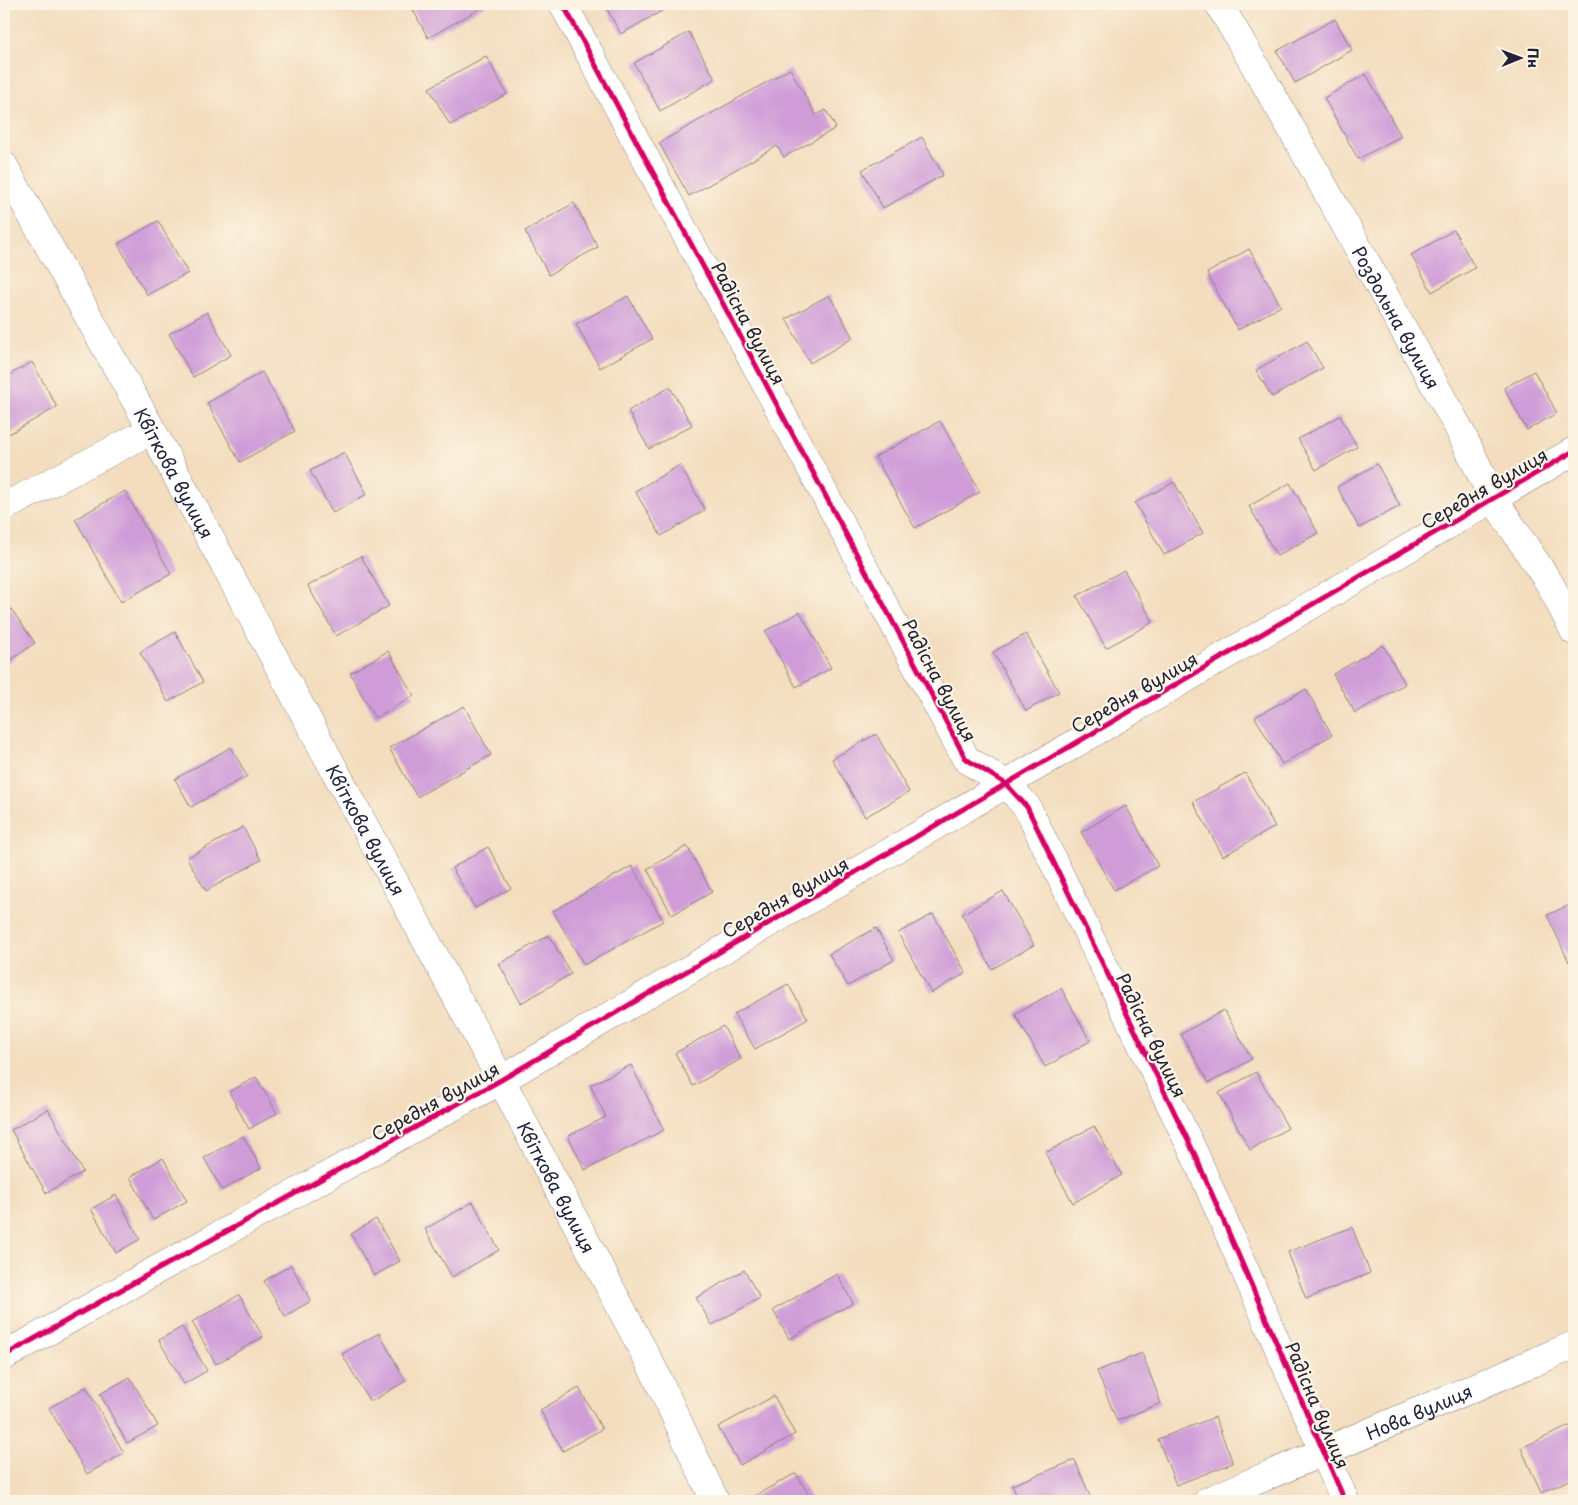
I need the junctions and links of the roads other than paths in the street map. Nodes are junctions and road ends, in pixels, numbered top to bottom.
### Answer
1 (563, 4) edge
2 (1219, 4) edge
3 (4, 166) edge
4 (152, 430) junction
5 (1574, 451) edge
6 (1493, 498) junction
7 (4, 507) edge
8 (1574, 631) edge
9 (1006, 784) junction
10 (501, 1080) junction
11 (1574, 1345) edge
12 (4, 1356) edge
13 (1323, 1451) junction
14 (715, 1501) edge
15 (1208, 1501) edge
16 (1345, 1501) edge

1 - 9 street, Радісна вулиця
2 - 6 street, Роздольна вулиця
3 - 4 street, Квіткова вулиця
4 - 7 street
4 - 10 street, Квіткова вулиця
5 - 6 street, Середня вулиця
6 - 8 street, Роздольна вулиця
6 - 9 street, Середня вулиця
9 - 10 street, Середня вулиця
9 - 13 street, Радісна вулиця
10 - 12 street, Середня вулиця
10 - 14 street, Квіткова вулиця
11 - 13 street, Нова вулиця
13 - 15 street, Нова вулиця
13 - 16 street, Радісна вулиця

